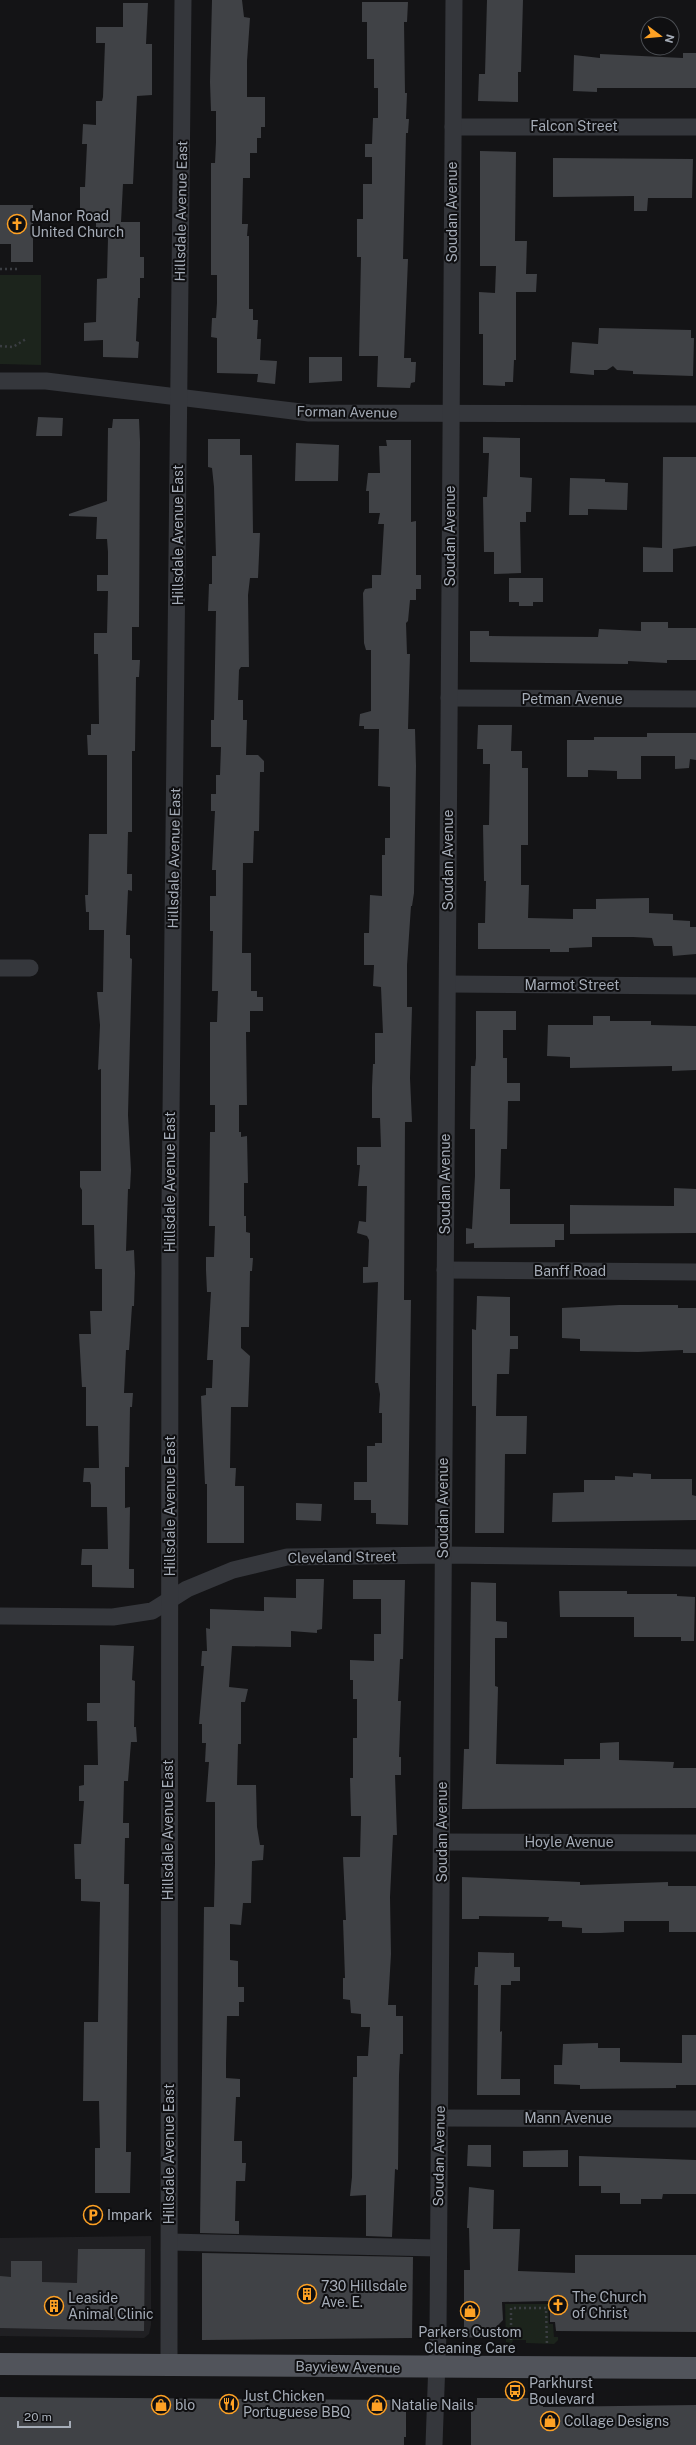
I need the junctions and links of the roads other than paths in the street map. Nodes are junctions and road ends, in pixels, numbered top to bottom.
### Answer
1 (183, 0) edge
2 (454, 0) edge
3 (453, 127) junction
4 (696, 127) edge
5 (0, 380) edge
6 (179, 397) junction
7 (451, 412) junction
8 (696, 414) edge
9 (449, 698) junction
10 (696, 699) edge
11 (0, 968) edge
12 (30, 968) dead end
13 (448, 984) junction
14 (696, 986) edge
15 (445, 1270) junction
16 (696, 1272) edge
17 (443, 1555) junction
18 (696, 1558) edge
19 (170, 1601) junction
20 (0, 1616) edge
21 (442, 1842) junction
22 (696, 1843) edge
23 (440, 2118) junction
24 (696, 2119) edge
25 (170, 2242) junction
26 (438, 2248) junction
27 (0, 2364) edge
28 (169, 2365) junction
29 (438, 2368) junction
30 (696, 2368) edge
31 (434, 2445) edge

1 - 6 street, Hillsdale Avenue East
2 - 3 street, Soudan Avenue
3 - 4 street, Falcon Street
3 - 7 street, Soudan Avenue
5 - 6 street, Forman Avenue
6 - 7 street, Forman Avenue
6 - 19 street, Hillsdale Avenue East
7 - 8 street, Forman Avenue
7 - 9 street, Soudan Avenue
9 - 10 street, Petman Avenue
9 - 13 street, Soudan Avenue
11 - 12 street
13 - 14 street, Marmot Street
13 - 15 street, Soudan Avenue
15 - 16 street, Banff Road
15 - 17 street, Soudan Avenue
17 - 18 street, Cleveland Street
17 - 19 street, Cleveland Street
17 - 21 street, Soudan Avenue
19 - 20 street, Cleveland Street
19 - 25 street, Hillsdale Avenue East
21 - 22 street, Hoyle Avenue
21 - 23 street, Soudan Avenue
23 - 24 street, Mann Avenue
23 - 26 street, Soudan Avenue
25 - 26 street
25 - 28 street, Hillsdale Avenue East
26 - 29 street, Soudan Avenue
27 - 28 main road, Bayview Avenue
28 - 29 main road, Bayview Avenue
29 - 30 main road, Bayview Avenue
29 - 31 street

